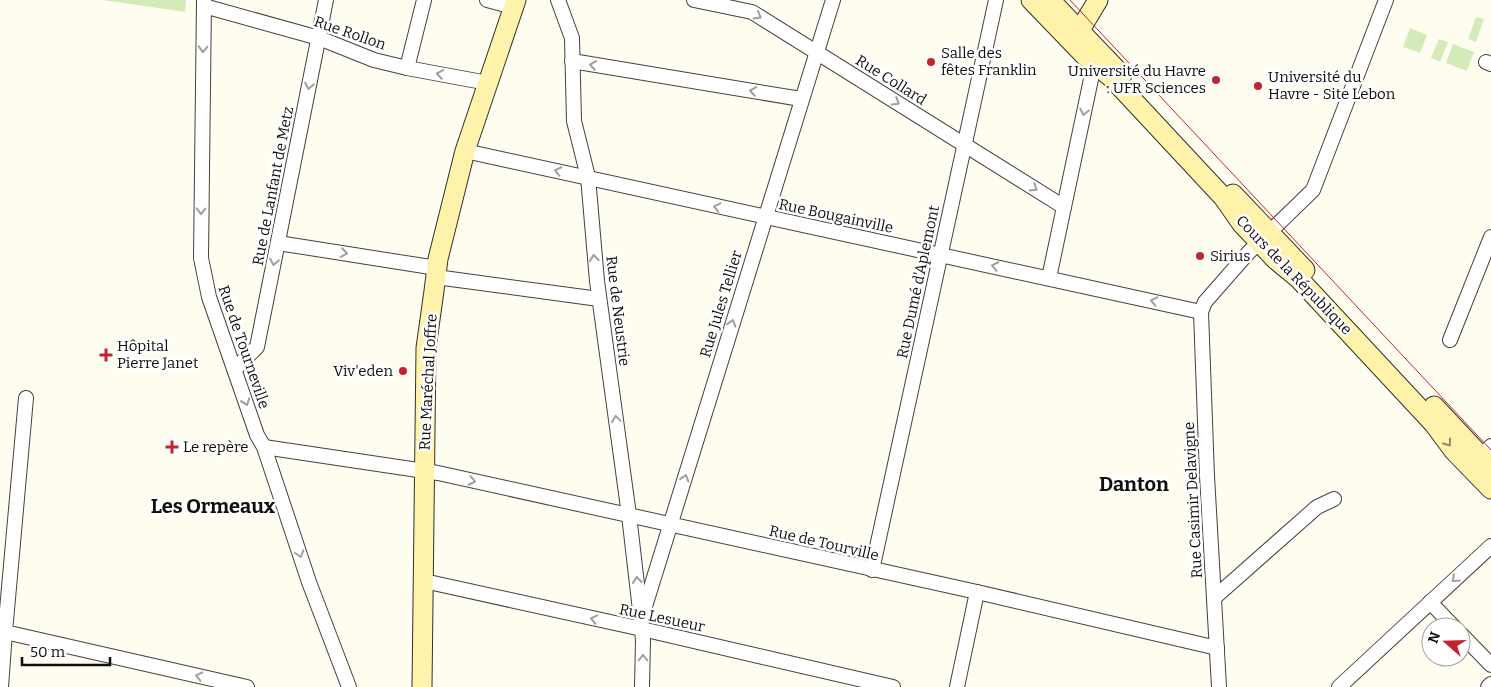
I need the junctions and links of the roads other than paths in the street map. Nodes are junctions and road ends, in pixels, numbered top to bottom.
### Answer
1 (326, 0) edge
2 (424, 0) edge
3 (487, 0) edge
4 (558, 0) edge
5 (694, 0) edge
6 (833, 0) edge
7 (1032, 0) edge
8 (1050, 0) edge
9 (1098, 0) edge
10 (1386, 0) edge
11 (994, 1) edge
12 (204, 3) edge
13 (515, 3) edge
14 (1075, 35) junction
15 (319, 38) junction
16 (816, 52) junction
17 (572, 61) junction
18 (1094, 65) junction
19 (407, 68) junction
20 (488, 83) junction
21 (802, 99) junction
22 (964, 144) junction
23 (465, 151) junction
24 (588, 177) junction
25 (1064, 207) junction
26 (764, 218) junction
27 (1491, 237) edge
28 (1264, 238) junction
29 (278, 243) junction
30 (940, 254) junction
31 (436, 272) junction
32 (1049, 278) junction
33 (599, 298) junction
34 (1201, 312) junction
35 (1450, 340) dead end
36 (235, 369) junction
37 (26, 398) dead end
38 (264, 447) junction
39 (1483, 459) edge
40 (424, 470) junction
41 (1491, 490) edge
42 (1334, 498) dead end
43 (629, 515) junction
44 (671, 525) junction
45 (1491, 546) edge
46 (872, 570) junction
47 (424, 581) junction
48 (977, 592) junction
49 (1214, 598) junction
50 (1430, 602) junction
51 (1444, 617) edge
52 (642, 624) junction
53 (4, 632) junction
54 (1471, 644) edge
55 (1217, 648) junction
56 (1491, 665) edge
57 (1491, 684) edge
58 (1, 687) edge
59 (247, 687) edge
60 (349, 687) edge
61 (422, 687) edge
62 (642, 687) edge
63 (893, 687) edge
64 (957, 687) edge
65 (1219, 687) edge
66 (1339, 687) edge
67 (1488, 687) edge

1 - 15 street, Rue de Lanfant de Metz
2 - 19 street
3 - 13 street
4 - 17 street, Rue de Neustrie
5 -> 16 street, Rue Collard
6 - 16 street, Rue Jules Tellier
7 - 14 main road, Cours de la République
8 - 14 main road, Cours de la République
9 - 14 main road
10 - 28 street
11 - 22 street, Rue Dumé d'Aplemont
12 - 15 street, Rue Rollon
12 -> 36 street, Rue de Tourneville
13 - 20 main road, Rue Maréchal Joffre
14 - 18 main road, Cours de la République
14 - 28 main road, Cours de la République
15 - 19 street, Rue Rollon
15 -> 29 street, Rue de Lanfant de Metz
16 - 21 street, Rue Jules Tellier
16 -> 22 street, Rue Collard
21 -> 17 street
17 - 24 street, Rue de Neustrie
18 -> 25 street
18 - 28 main road, Cours de la République
20 -> 19 street, Rue Rollon
20 - 23 main road, Rue Maréchal Joffre
21 - 26 street, Rue Jules Tellier
22 -> 25 street, Rue Collard
22 - 30 street, Rue Dumé d'Aplemont
24 -> 23 street, Rue Bougainville
23 - 31 main road, Rue Maréchal Joffre
26 -> 24 street, Rue Bougainville
33 -> 24 street, Rue de Neustrie
25 - 32 street
26 - 30 street, Rue Bougainville
44 -> 26 street, Rue Jules Tellier
27 - 35 street
28 - 34 street
28 - 39 main road, Cours de la République
29 -> 31 street
29 -> 36 street, Rue de Lanfant de Metz
32 -> 30 street, Rue Bougainville
30 - 46 street, Rue Dumé d'Aplemont
31 - 33 street
31 - 40 main road, Rue Maréchal Joffre
34 -> 32 street, Rue Bougainville
43 -> 33 street, Rue de Neustrie
34 - 49 street, Rue Casimir Delavigne
36 -> 38 street, Rue de Tourneville
37 - 53 street
38 - 40 street, Rue de Tourville
38 -> 60 street, Rue de Tourneville
39 - 41 main road, Cours de la République
40 -> 43 street, Rue de Tourville
40 - 47 main road, Rue Maréchal Joffre
42 - 49 street
43 - 44 street, Rue de Tourville
52 -> 43 street, Rue de Neustrie
44 - 46 street, Rue de Tourville
44 - 52 street, Rue Jules Tellier
45 -> 50 street
46 - 48 street, Rue de Tourville
52 -> 47 street, Rue Lesueur
47 - 61 main road, Rue Maréchal Joffre
48 - 55 street, Rue de Tourville
48 - 64 street
49 - 55 street, Rue Casimir Delavigne
50 - 51 street
50 - 66 street
62 -> 52 street
52 - 63 street, Rue Lesueur
53 - 58 street
59 -> 53 street
54 - 56 street
55 - 65 street, Rue Casimir Delavigne
57 - 67 street

